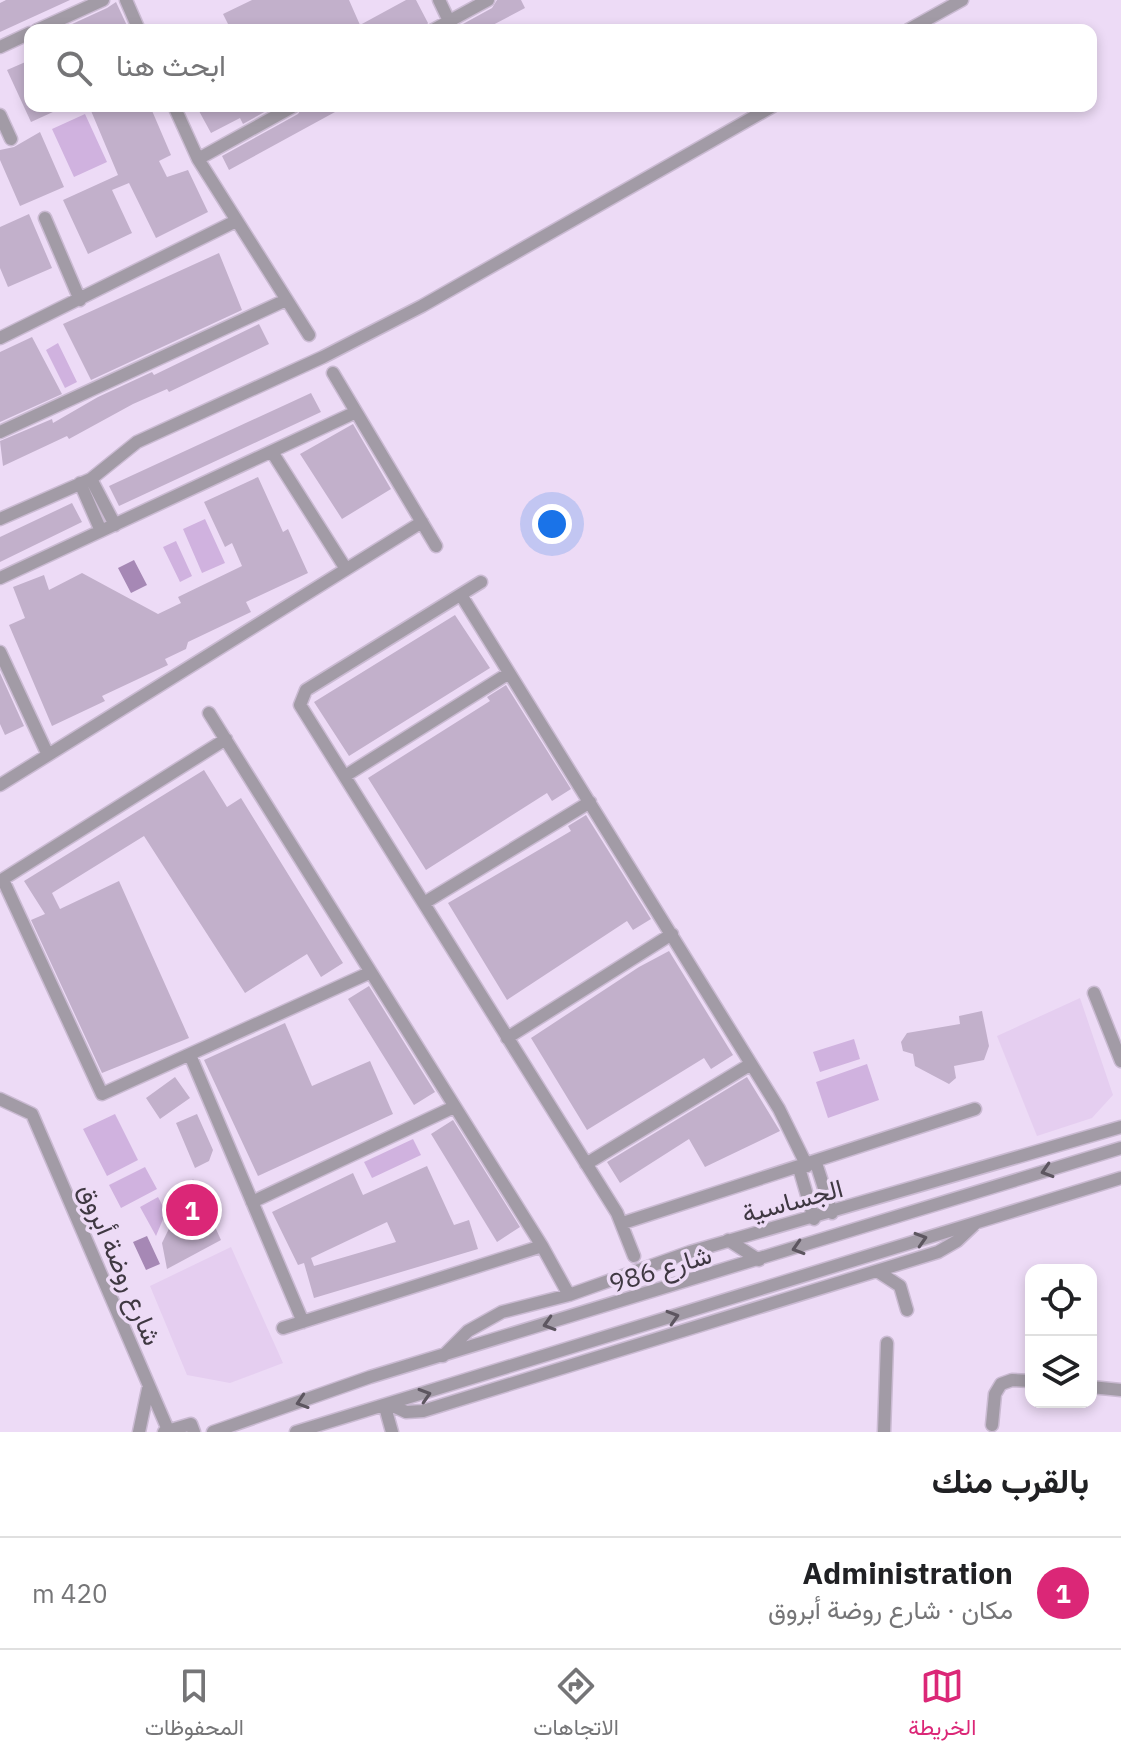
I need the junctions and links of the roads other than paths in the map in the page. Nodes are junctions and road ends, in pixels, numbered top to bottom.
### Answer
1 (103, 0) edge
2 (126, 0) edge
3 (439, 0) edge
4 (488, 0) edge
5 (962, 0) edge
6 (449, 21) junction
7 (50, 24) edge
8 (136, 24) edge
9 (444, 24) edge
10 (919, 24) edge
11 (24, 36) edge
12 (0, 47) edge
13 (177, 112) edge
14 (283, 112) edge
15 (762, 112) edge
16 (0, 115) edge
17 (11, 139) dead end
18 (198, 159) junction
19 (45, 218) dead end
20 (236, 221) junction
21 (80, 300) junction
22 (286, 300) junction
23 (309, 335) dead end
24 (0, 338) edge
25 (333, 373) dead end
26 (356, 412) junction
27 (0, 432) edge
28 (272, 452) junction
29 (85, 481) junction
30 (0, 519) edge
31 (422, 522) junction
32 (115, 525) junction
33 (101, 531) junction
34 (436, 546) dead end
35 (346, 569) junction
36 (0, 578) edge
37 (481, 582) dead end
38 (461, 595) junction
39 (0, 652) edge
40 (509, 673) junction
41 (209, 713) dead end
42 (226, 739) junction
43 (48, 755) junction
44 (345, 776) junction
45 (0, 785) edge
46 (590, 802) junction
47 (1, 881) edge
48 (424, 903) junction
49 (672, 934) junction
50 (369, 973) junction
51 (1094, 993) dead end
52 (507, 1038) junction
53 (190, 1055) junction
54 (1121, 1061) edge
55 (751, 1064) junction
56 (0, 1099) edge
57 (454, 1107) junction
58 (975, 1109) dead end
59 (1121, 1127) edge
60 (1121, 1148) edge
61 (586, 1164) junction
62 (807, 1166) junction
63 (1121, 1178) edge
64 (252, 1202) junction
65 (832, 1213) junction
66 (814, 1219) junction
67 (978, 1221) junction
68 (623, 1223) junction
69 (728, 1240) junction
70 (542, 1246) junction
71 (634, 1256) dead end
72 (917, 1258) junction
73 (759, 1260) junction
74 (877, 1271) junction
75 (900, 1286) junction
76 (569, 1295) junction
77 (907, 1310) dead end
78 (303, 1322) junction
79 (283, 1328) dead end
80 (887, 1343) dead end
81 (443, 1356) junction
82 (1025, 1381) edge
83 (148, 1382) junction
84 (1097, 1388) edge
85 (1121, 1390) edge
86 (388, 1406) junction
87 (992, 1425) dead end
88 (193, 1428) edge
89 (139, 1432) edge
90 (167, 1432) edge
91 (213, 1432) edge
92 (296, 1432) edge
93 (392, 1432) edge
94 (884, 1432) edge

1 - 7 street
2 - 8 street
3 - 6 street
4 - 6 street
5 - 10 street
6 - 9 street
11 - 12 street
13 - 18 street
14 - 18 street
15 - 29 street
16 - 17 street
18 - 20 street
19 - 21 street
20 - 21 street
20 - 22 street
21 - 24 street
22 - 23 street
22 - 27 street
25 - 26 street
26 - 28 street
26 - 31 street
28 - 32 street
28 - 35 street
29 - 30 street
29 - 32 street
29 - 33 street
31 - 34 street
31 - 35 street
32 - 33 street
33 - 36 street
35 - 43 street
37 - 38 street
38 - 40 street
38 - 44 street
39 - 43 street
40 - 44 street
40 - 46 street
41 - 42 street
42 - 47 street
42 - 50 street
43 - 45 street
44 - 48 street
46 - 48 street
46 - 49 street
47 - 53 street
48 - 52 street
49 - 52 street
49 - 55 street
50 - 53 street
50 - 57 street
51 - 54 street
52 - 61 street
53 - 64 street
55 - 61 street
55 - 62 street
56 - 83 street, شارع روضة أبروق
57 - 64 street
57 - 70 street
58 - 62 street
59 - 65 street, الجساسية
60 -> 73 street, شارع 986
61 - 68 street
62 - 65 street
62 - 66 street
62 - 68 street
63 - 67 street, شارع 986
64 - 78 street
65 - 66 street, الجساسية
66 - 69 street, الجساسية
67 - 72 street
86 -> 67 street, شارع 986
68 - 71 street
69 - 73 street
69 - 76 street, الجساسية
70 - 76 street
70 - 78 street
72 - 74 street
72 - 75 street
73 -> 81 street, شارع 986
74 - 75 street
74 - 86 street
75 - 77 street
76 - 81 street, الجساسية
78 - 79 street
80 - 94 street
81 -> 91 street, شارع 986
82 - 87 street
83 - 89 street
83 - 90 street, شارع روضة أبروق
84 - 85 street
86 - 92 street, شارع 986
86 - 93 street
88 - 90 street

